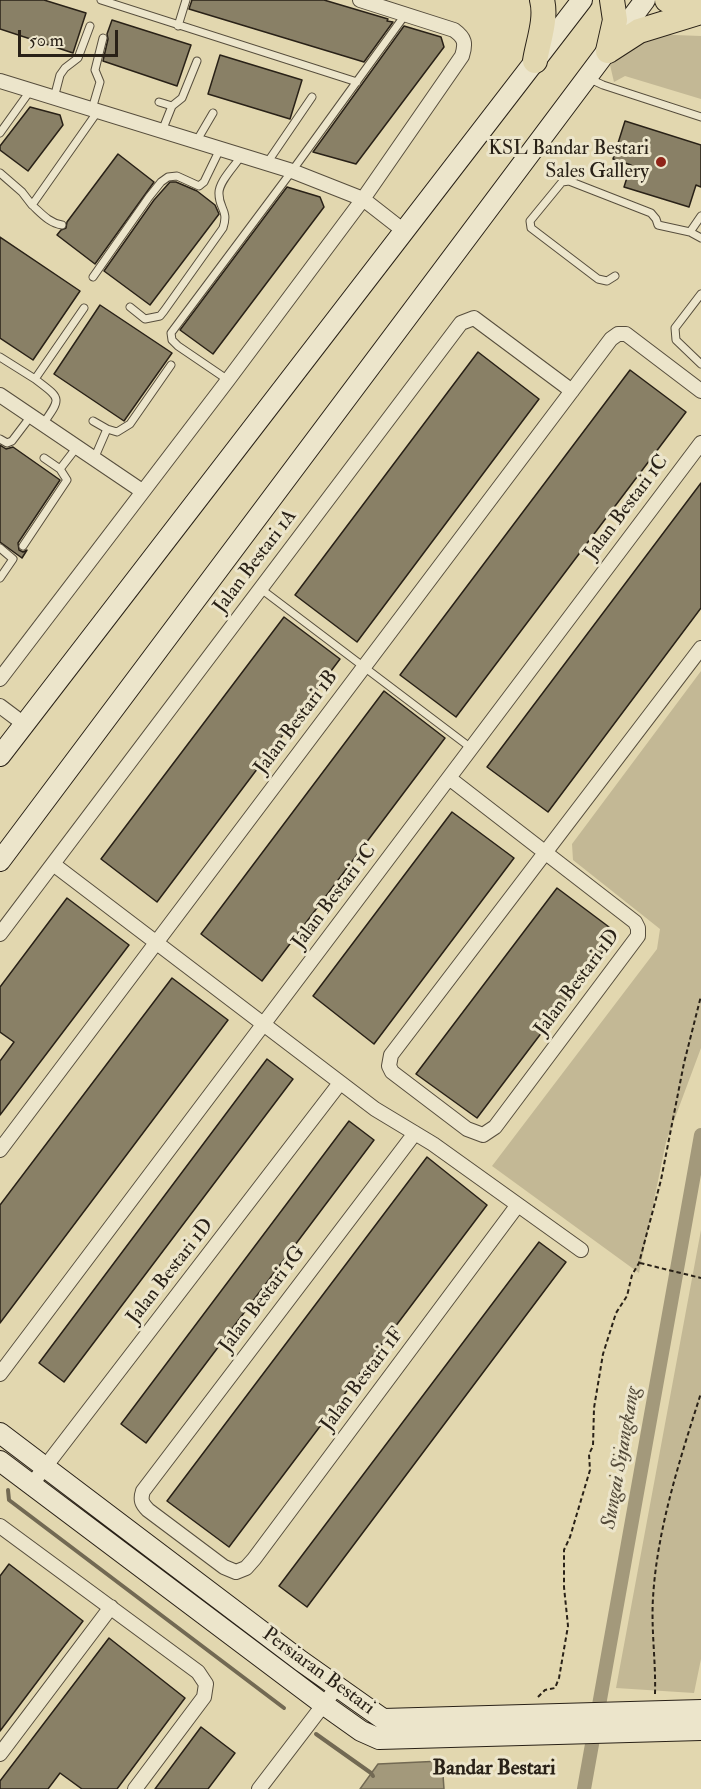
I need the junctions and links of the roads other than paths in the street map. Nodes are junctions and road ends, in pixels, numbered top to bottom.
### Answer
1 (101, 0) edge
2 (186, 0) edge
3 (360, 0) edge
4 (542, 0) edge
5 (582, 0) edge
6 (612, 0) edge
7 (645, 0) edge
8 (667, 0) edge
9 (701, 10) edge
10 (405, 15) junction
11 (90, 26) dead end
12 (178, 26) junction
13 (103, 38) dead end
14 (608, 51) junction
15 (196, 61) dead end
16 (535, 61) junction
17 (587, 78) junction
18 (0, 81) edge
19 (100, 82) junction
20 (357, 82) junction
21 (108, 84) dead end
22 (30, 90) junction
23 (312, 97) dead end
24 (54, 98) junction
25 (159, 102) dead end
26 (172, 106) junction
27 (95, 110) junction
28 (213, 113) dead end
29 (701, 117) edge
30 (162, 131) junction
31 (0, 133) edge
32 (196, 142) junction
33 (220, 149) junction
34 (241, 156) junction
35 (267, 163) junction
36 (292, 171) junction
37 (0, 173) edge
38 (363, 199) junction
39 (32, 205) junction
40 (701, 216) edge
41 (62, 225) dead end
42 (404, 231) junction
43 (690, 232) junction
44 (701, 238) edge
45 (615, 276) dead end
46 (93, 277) dead end
47 (701, 294) edge
48 (84, 308) dead end
49 (130, 308) dead end
50 (0, 357) edge
51 (171, 364) dead end
52 (701, 364) edge
53 (35, 379) junction
54 (228, 380) junction
55 (572, 391) junction
56 (701, 391) edge
57 (0, 395) edge
58 (37, 420) junction
59 (93, 421) dead end
60 (107, 429) junction
61 (0, 439) edge
62 (701, 443) edge
63 (77, 447) junction
64 (44, 458) dead end
65 (94, 459) junction
66 (60, 469) junction
67 (142, 491) junction
68 (23, 546) dead end
69 (0, 549) edge
70 (0, 578) edge
71 (261, 589) junction
72 (701, 648) edge
73 (364, 667) junction
74 (0, 679) edge
75 (0, 706) edge
76 (24, 724) junction
77 (471, 748) junction
78 (0, 756) edge
79 (449, 778) junction
80 (546, 852) junction
81 (0, 861) edge
82 (53, 864) junction
83 (0, 934) edge
84 (156, 942) junction
85 (263, 1025) junction
86 (340, 1083) junction
87 (415, 1133) junction
88 (0, 1150) edge
89 (517, 1206) junction
90 (581, 1250) dead end
91 (0, 1374) edge
92 (0, 1433) edge
93 (0, 1461) edge
94 (45, 1467) junction
95 (32, 1484) junction
96 (2, 1533) edge
97 (236, 1572) joint
98 (111, 1607) junction
99 (337, 1687) junction
100 (323, 1704) junction
101 (701, 1710) edge
102 (622, 1722) junction
103 (575, 1723) junction
104 (701, 1730) edge
105 (2, 1748) edge
106 (135, 1789) edge
107 (259, 1789) edge

1 - 12 lane
2 - 12 lane
3 - 10 street
4 - 16 highway
5 - 16 street
6 - 14 highway
7 - 14 street
8 - 9 highway
9 - 14 highway
10 - 20 lane
10 - 38 street
11 - 24 lane
12 - 20 lane
13 - 19 lane
14 - 17 street
15 - 26 lane
16 - 42 street
17 - 29 lane
17 - 81 street
18 - 22 street
19 - 21 lane
19 - 27 lane
20 - 36 lane
22 - 24 street
22 - 31 lane
23 - 35 lane
24 - 27 street
25 - 26 lane
26 - 30 lane
27 - 30 street
27 - 39 lane
28 - 32 lane
30 - 32 street
32 - 33 street
33 - 34 street
33 - 46 lane
34 - 35 street
34 - 49 lane
35 - 36 street
36 - 38 street
36 - 54 lane
37 - 39 lane
38 - 42 street
38 - 54 street
39 - 41 lane
40 - 43 lane
42 - 76 street
43 - 44 lane
43 - 45 lane
47 - 52 lane
48 - 53 lane
50 - 53 lane
51 - 60 lane
53 - 58 lane
54 - 67 street
55 - 56 street, Jalan Bestari 1B
55 - 71 street, Jalan Bestari 1A
55 - 73 street, Jalan Bestari 1B
57 - 58 street
58 - 61 lane
58 - 63 street
59 - 60 lane
60 - 65 lane
62 - 77 street, Jalan Bestari 1C
63 - 65 street
63 - 66 lane
64 - 66 lane
65 - 67 street
66 - 68 lane
67 - 74 street
69 - 70 lane
71 - 73 lane
71 - 82 street, Jalan Bestari 1A
72 - 80 street
73 - 77 lane
73 - 84 street, Jalan Bestari 1B
75 - 76 street
76 - 78 street
77 - 79 street, Jalan Bestari 1C
79 - 80 street, Jalan Bestari 1D
79 - 85 street, Jalan Bestari 1C
80 - 80 street, Jalan Bestari 1D
82 - 83 street, Jalan Bestari 1A
82 - 84 street
84 - 85 street
84 - 88 street, Jalan Bestari 1B
85 - 86 street
85 - 91 street, Jalan Bestari 1C
86 - 87 street
86 - 94 street, Jalan Bestari 1D
87 - 89 street
87 - 97 street, Jalan Bestari 1G
89 - 90 street
89 - 97 street, Jalan Bestari 1F
92 - 94 street, Persiaran Bestari
93 - 95 street, Persiaran Bestari
94 - 95 street, Jalan Bestari 1D
94 - 99 street, Persiaran Bestari
95 - 100 street, Persiaran Bestari
96 - 98 street
98 - 105 street
98 - 106 street
99 - 100 street
99 - 103 street, Persiaran Bestari
100 - 103 street, Persiaran Bestari
100 - 107 street
101 - 102 street, Persiaran Bestari
102 - 103 street, Persiaran Bestari
102 - 104 street, Persiaran Bestari

